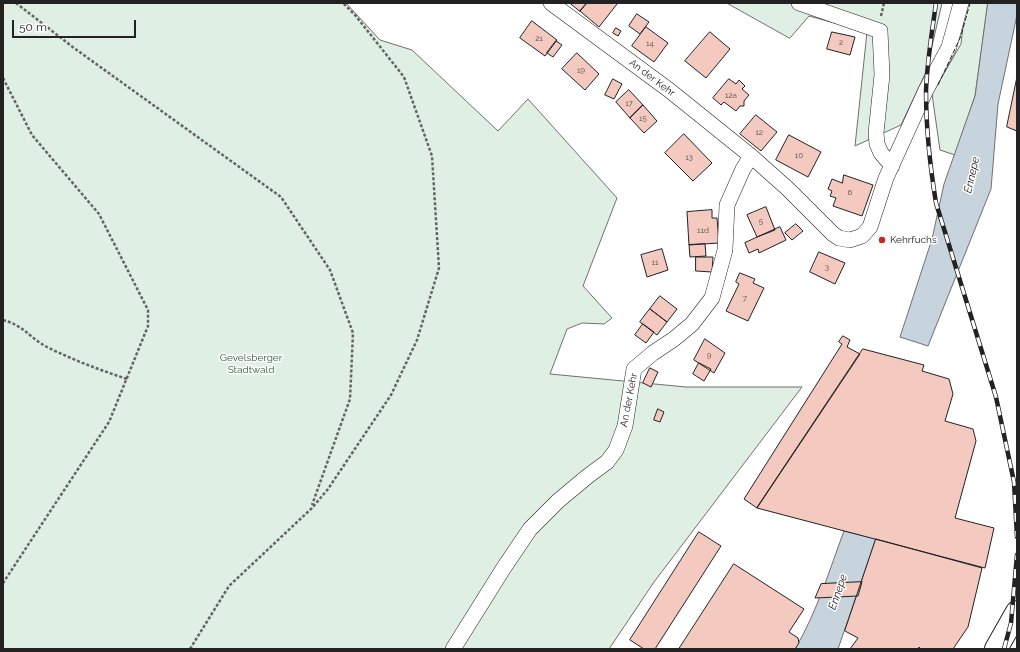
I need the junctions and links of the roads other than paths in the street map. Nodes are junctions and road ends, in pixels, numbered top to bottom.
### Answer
1 (551, 3) edge
2 (799, 3) edge
3 (961, 3) edge
4 (751, 156) junction
5 (892, 166) junction
6 (1017, 612) edge
7 (453, 649) edge
8 (996, 649) edge

1 - 4 street, An der Kehr
2 - 5 street
3 - 5 street, An der Kehr
4 - 5 street, An der Kehr
4 - 7 street, An der Kehr
6 - 8 main road

